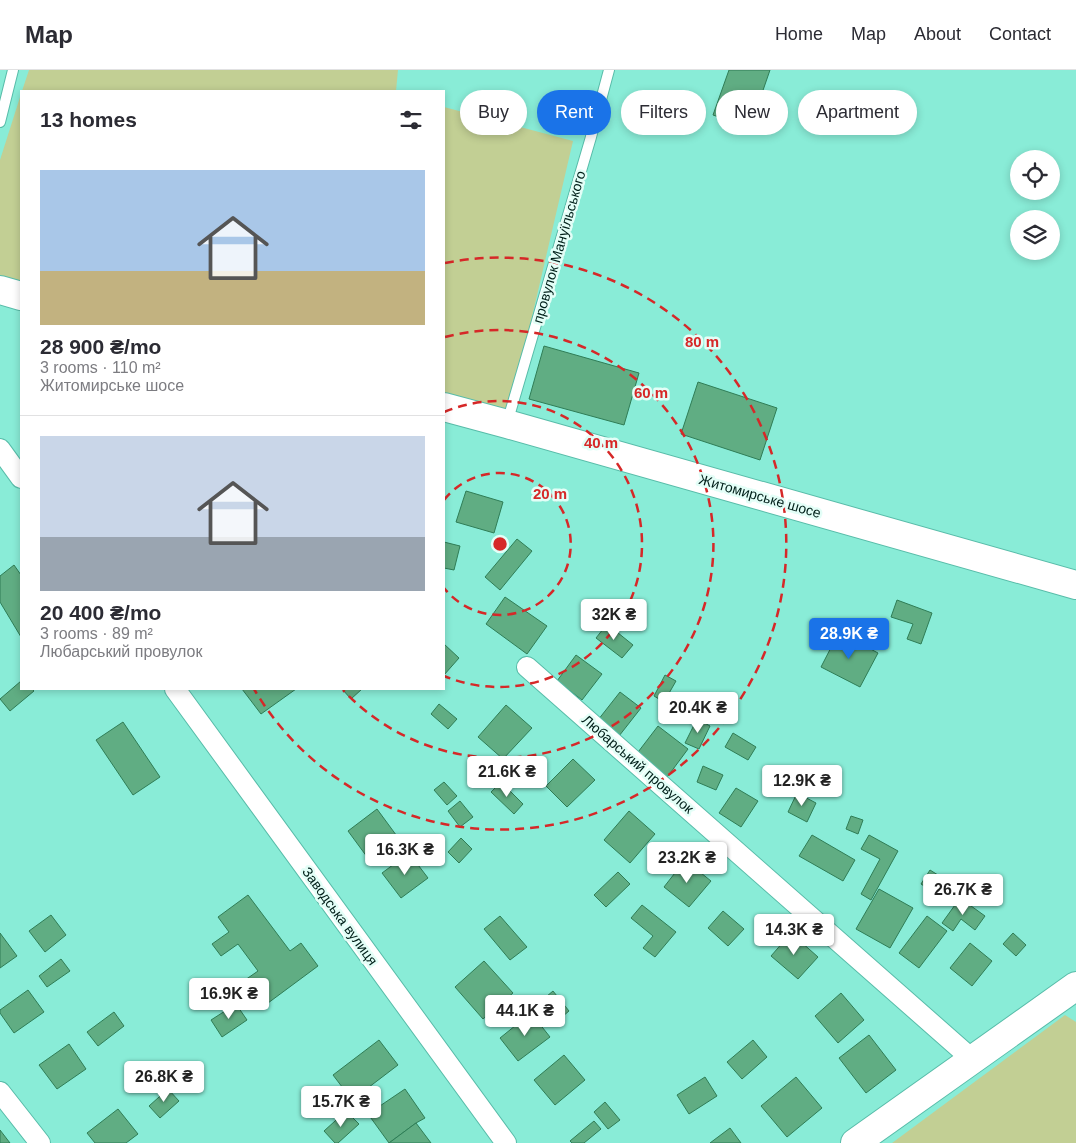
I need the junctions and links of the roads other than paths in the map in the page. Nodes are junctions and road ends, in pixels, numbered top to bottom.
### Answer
1 (13, 70) edge
2 (609, 70) edge
3 (0, 122) edge
4 (0, 290) edge
5 (20, 296) edge
6 (445, 408) edge
7 (507, 424) junction
8 (0, 449) edge
9 (20, 477) edge
10 (1076, 585) edge
11 (528, 667) dead end
12 (176, 690) edge
13 (1076, 986) edge
14 (973, 1060) junction
15 (0, 1092) edge
16 (40, 1143) edge
17 (506, 1143) edge
18 (855, 1143) edge

1 - 3 lane
2 - 7 lane, провулок Мануїльського
4 - 5 main road
6 - 7 main road, Житомирське шосе
7 - 10 main road, Житомирське шосе
8 - 9 street
11 - 14 street, Любарський провулок
12 - 17 street, Заводська вулиця
13 - 14 main road
14 - 18 main road
15 - 16 street

